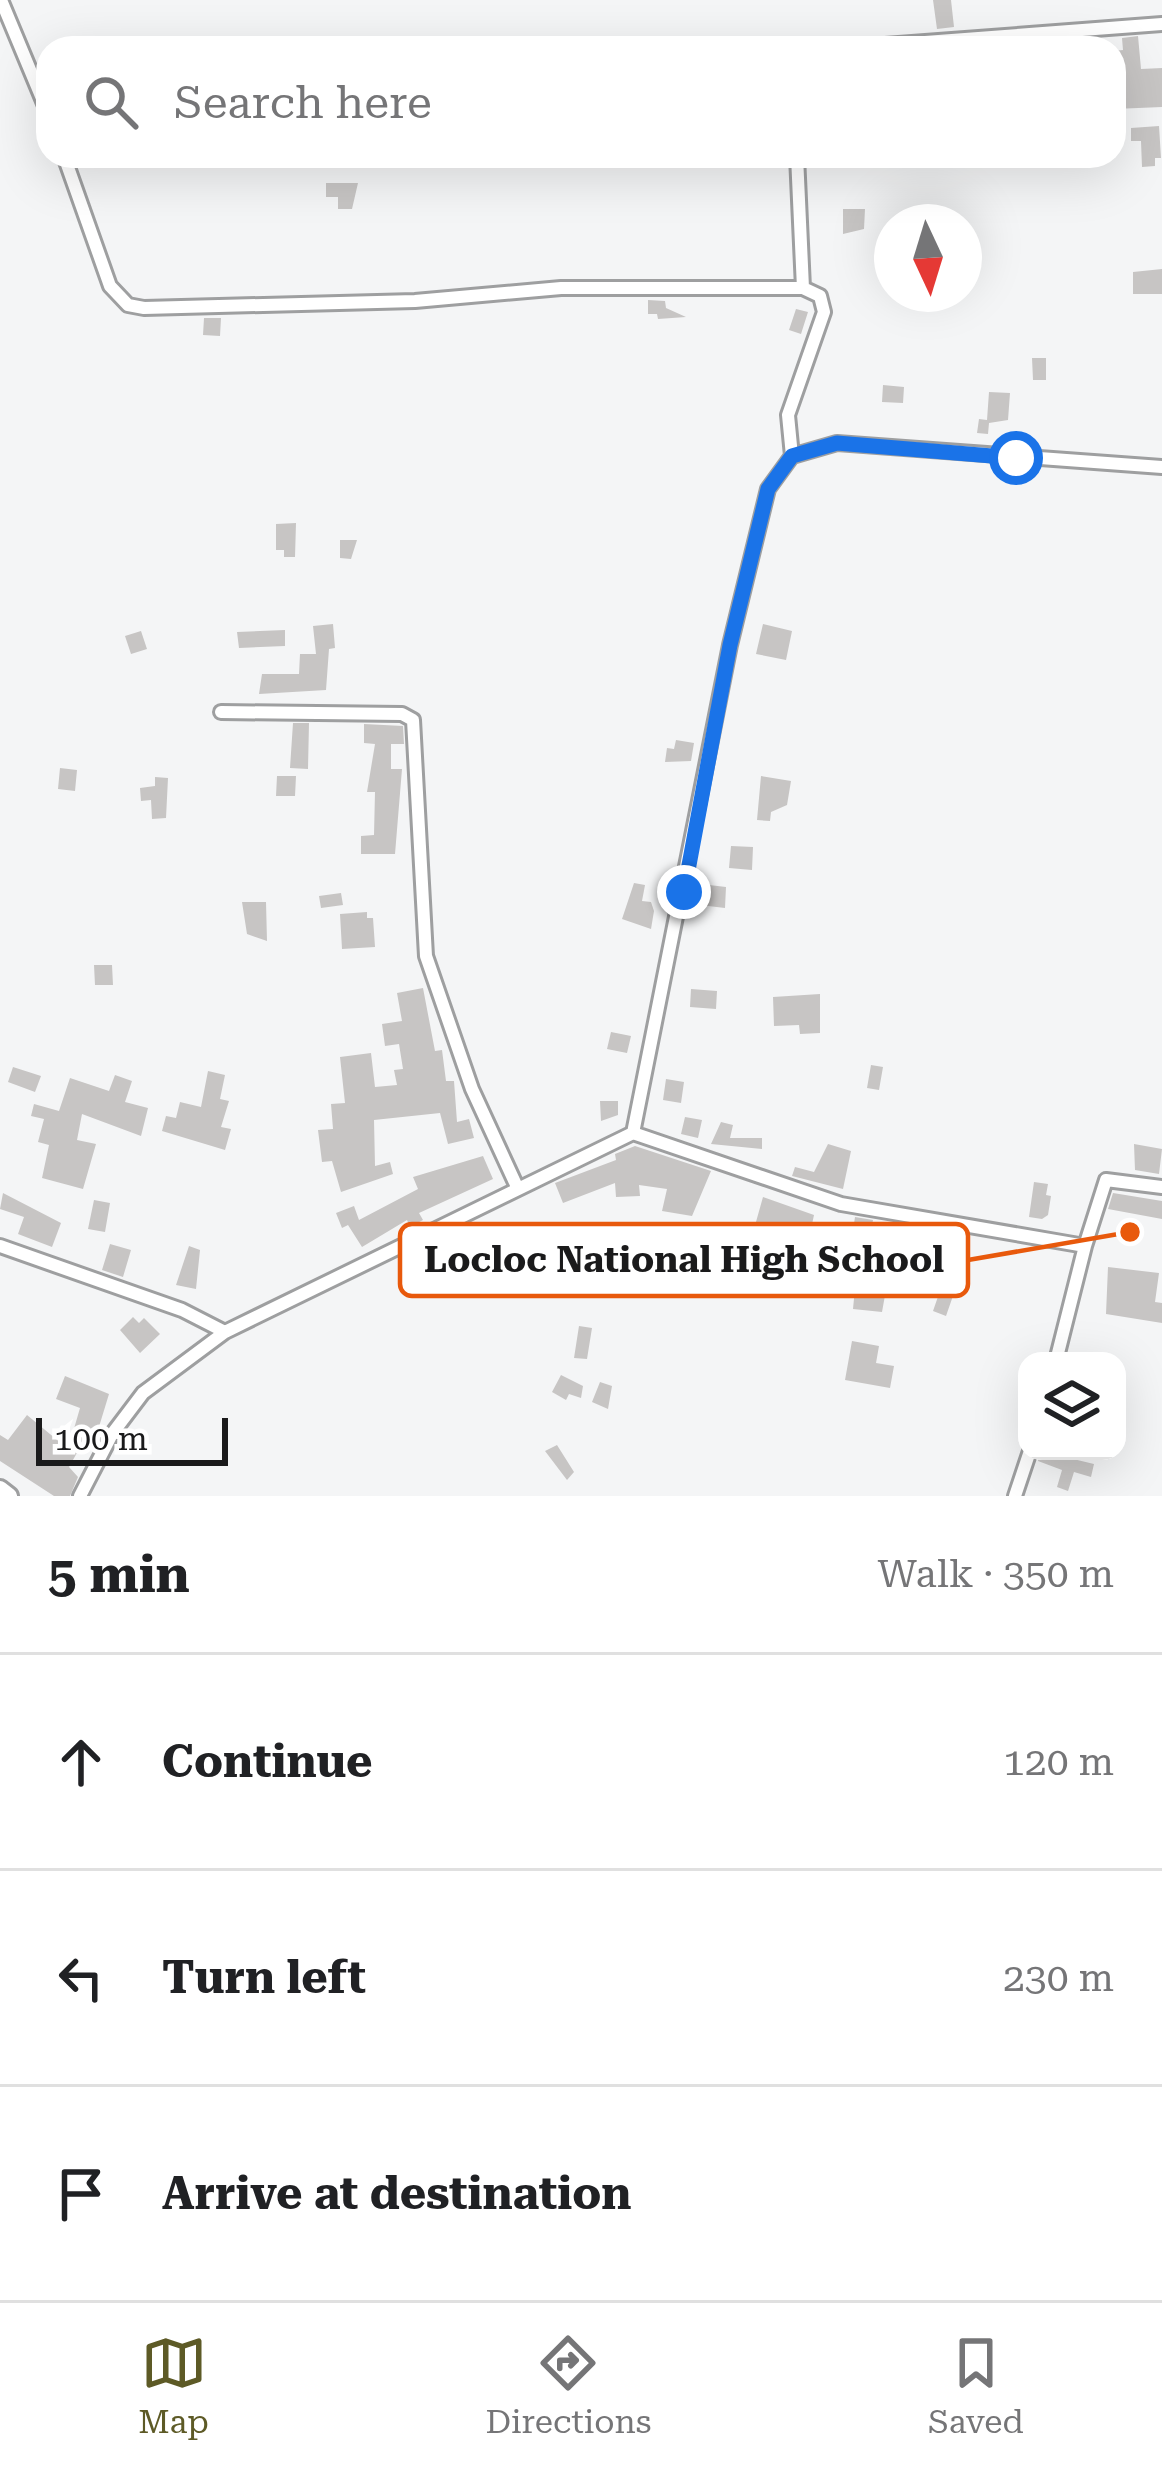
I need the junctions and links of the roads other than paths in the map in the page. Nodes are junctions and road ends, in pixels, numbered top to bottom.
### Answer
1 (1, 0) edge
2 (1162, 24) edge
3 (1004, 36) edge
4 (36, 84) edge
5 (68, 168) edge
6 (798, 168) edge
7 (803, 288) junction
8 (792, 456) junction
9 (1162, 466) edge
10 (221, 712) dead end
11 (633, 1133) junction
12 (1162, 1186) edge
13 (518, 1189) junction
14 (0, 1246) edge
15 (1084, 1246) junction
16 (225, 1333) junction
17 (1059, 1352) edge
18 (1027, 1460) edge
19 (80, 1496) edge
20 (1015, 1496) edge

1 - 4 street
2 - 3 street
5 - 7 street
6 - 7 street
7 - 8 street
8 - 9 street
8 - 11 street
10 - 13 street
11 - 13 street
11 - 15 street
12 - 15 street
13 - 16 street
14 - 16 street
15 - 17 street
16 - 19 street
18 - 20 street

